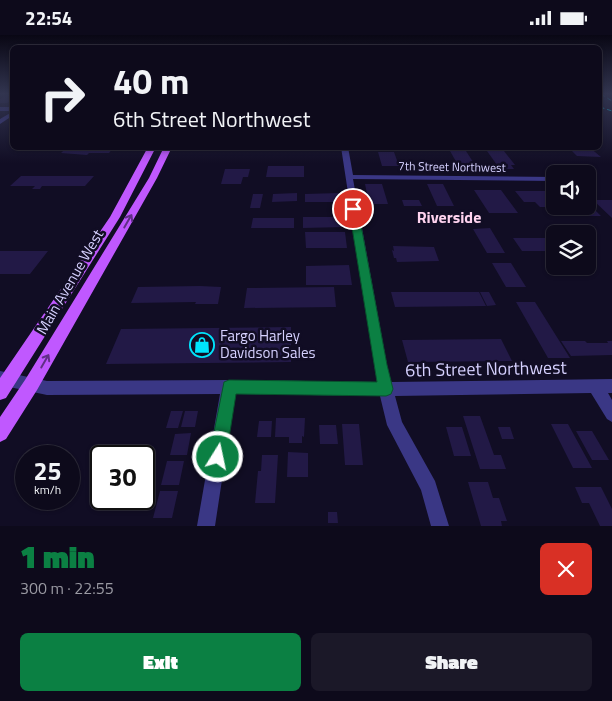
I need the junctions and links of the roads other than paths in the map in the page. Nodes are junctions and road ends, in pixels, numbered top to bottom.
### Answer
1 (150, 150) edge
2 (167, 150) edge
3 (344, 150) edge
4 (348, 177) junction
5 (546, 179) edge
6 (2, 384) edge
7 (31, 385) junction
8 (595, 386) junction
9 (612, 386) edge
10 (229, 387) junction
11 (386, 389) junction
12 (612, 414) edge
13 (0, 433) edge
14 (206, 526) edge
15 (440, 526) edge

1 - 6 main road, Main Avenue West
7 -> 2 main road, Main Avenue West
3 - 4 street
4 - 5 street, 7th Street Northwest
4 - 11 street
6 - 7 street, 6th Street Northwest
7 - 10 street, 6th Street Northwest
7 - 13 main road, Main Avenue West
8 - 9 street, 6th Street Northwest
8 - 11 street, 6th Street Northwest
8 - 12 street
10 - 11 street, 6th Street Northwest
10 - 14 street
11 - 15 street

